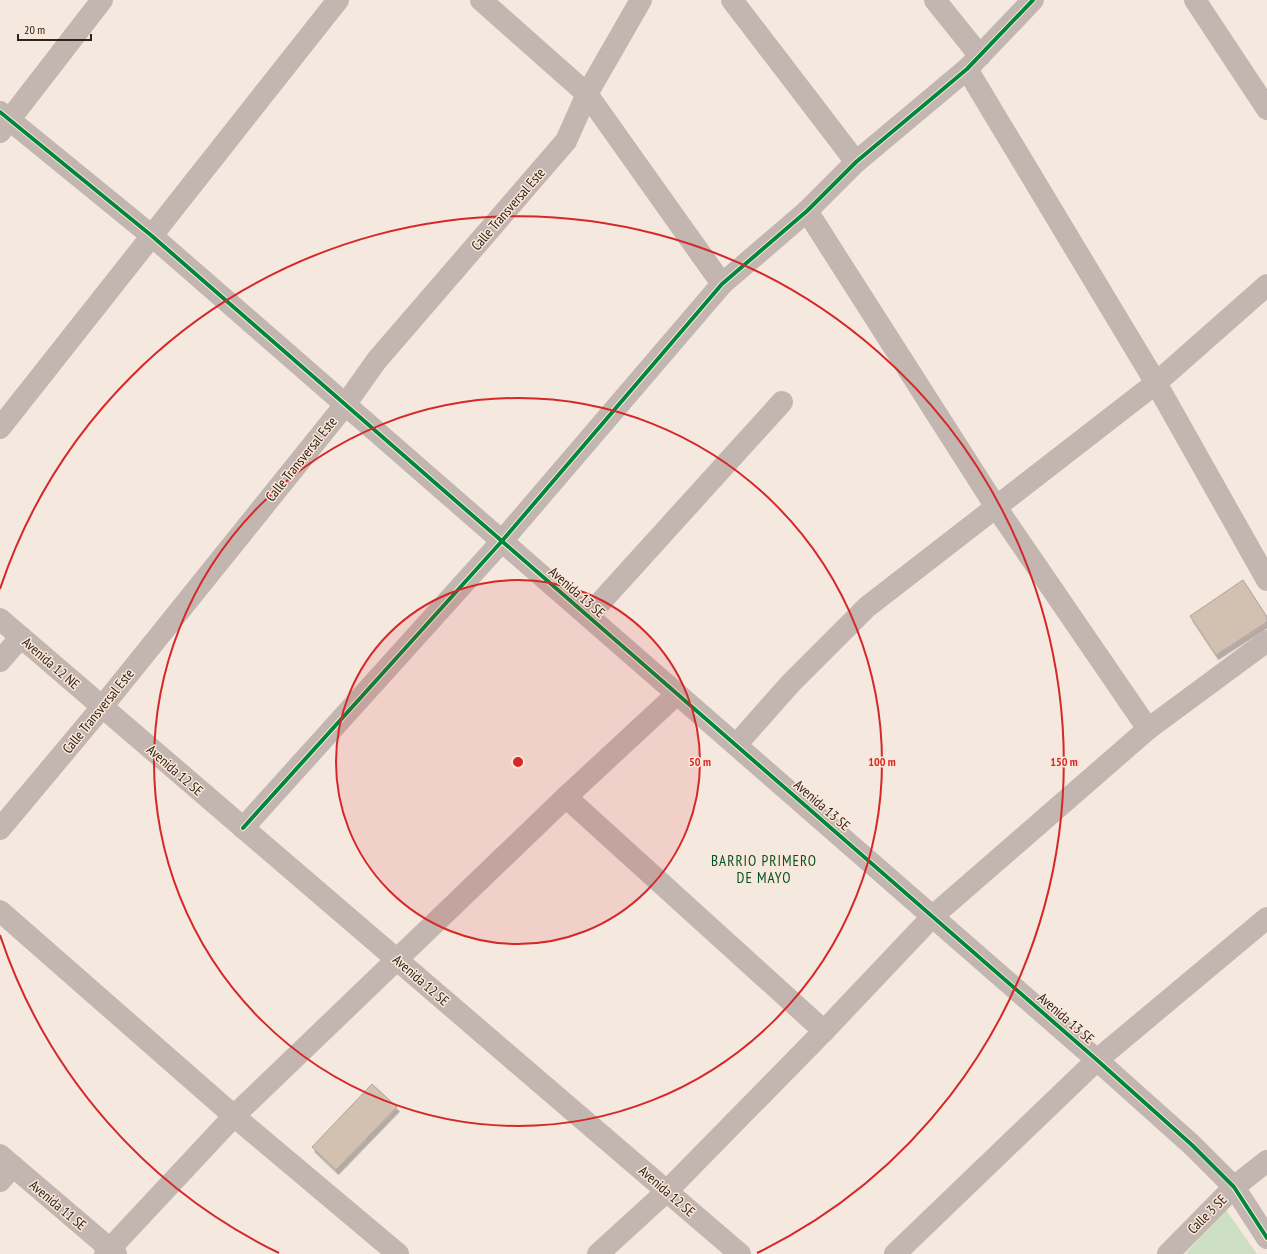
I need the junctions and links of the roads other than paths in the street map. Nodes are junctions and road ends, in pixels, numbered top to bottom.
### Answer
1 (102, 0) edge
2 (338, 0) edge
3 (481, 0) edge
4 (641, 0) edge
5 (732, 0) edge
6 (935, 0) edge
7 (1033, 0) edge
8 (1195, 0) edge
9 (973, 62) junction
10 (587, 94) junction
11 (1267, 109) edge
12 (3, 121) edge
13 (856, 162) junction
14 (807, 211) junction
15 (152, 236) junction
16 (722, 284) junction
17 (1267, 285) edge
18 (1156, 383) junction
19 (782, 402) dead end
20 (345, 405) junction
21 (0, 428) edge
22 (996, 507) junction
23 (502, 541) junction
24 (1267, 580) edge
25 (588, 616) junction
26 (0, 619) edge
27 (21, 637) junction
28 (1267, 641) edge
29 (0, 661) edge
30 (678, 694) junction
31 (102, 707) junction
32 (1148, 729) junction
33 (736, 745) junction
34 (566, 797) junction
35 (243, 828) junction
36 (0, 829) edge
37 (0, 911) edge
38 (933, 916) junction
39 (1267, 918) edge
40 (397, 960) junction
41 (824, 1031) junction
42 (1097, 1060) junction
43 (234, 1116) junction
44 (1267, 1161) edge
45 (4, 1168) edge
46 (1234, 1187) junction
47 (667, 1191) junction
48 (1267, 1238) edge
49 (110, 1252) edge
50 (398, 1254) edge
51 (598, 1254) edge
52 (740, 1254) edge
53 (895, 1254) edge
54 (1168, 1254) edge

1 - 12 street
2 - 15 street
3 - 10 street
4 - 10 street, Calle Transversal Este
5 - 13 street
6 - 9 street
7 - 9 street
8 - 11 street
9 - 13 street
9 - 18 street
10 - 16 street
10 - 20 street, Calle Transversal Este
12 - 15 street, Avenida 13 SE
13 - 14 street
14 - 16 street
14 - 22 street
15 - 20 street, Avenida 13 SE
15 - 21 street
16 - 23 street
17 - 18 street
18 - 22 street
18 - 24 street
19 - 25 street
20 - 23 street, Avenida 13 SE
20 - 31 street, Calle Transversal Este
22 - 32 street
22 - 33 street
23 - 25 street, Avenida 13 SE
23 - 35 street
25 - 30 street, Avenida 13 SE
26 - 27 street, Avenida 12 NE
27 - 29 street
27 - 31 street, Avenida 12 NE
28 - 32 street
30 - 33 street, Avenida 13 SE
30 - 34 street
31 - 35 street, Avenida 12 SE
31 - 36 street, Calle Transversal Este
32 - 38 street
33 - 38 street, Avenida 13 SE
34 - 40 street
34 - 41 street
35 - 40 street, Avenida 12 SE
37 - 43 street
38 - 41 street
38 - 42 street, Avenida 13 SE
39 - 42 street
40 - 43 street
40 - 47 street, Avenida 12 SE
41 - 47 street
42 - 46 street, Avenida 13 SE
42 - 53 street
43 - 49 street
43 - 50 street
44 - 46 street, Calle 3 SE
45 - 49 street, Avenida 11 SE
46 - 48 street, Avenida 13 SE
46 - 54 street, Calle 3 SE
47 - 51 street
47 - 52 street, Avenida 12 SE

